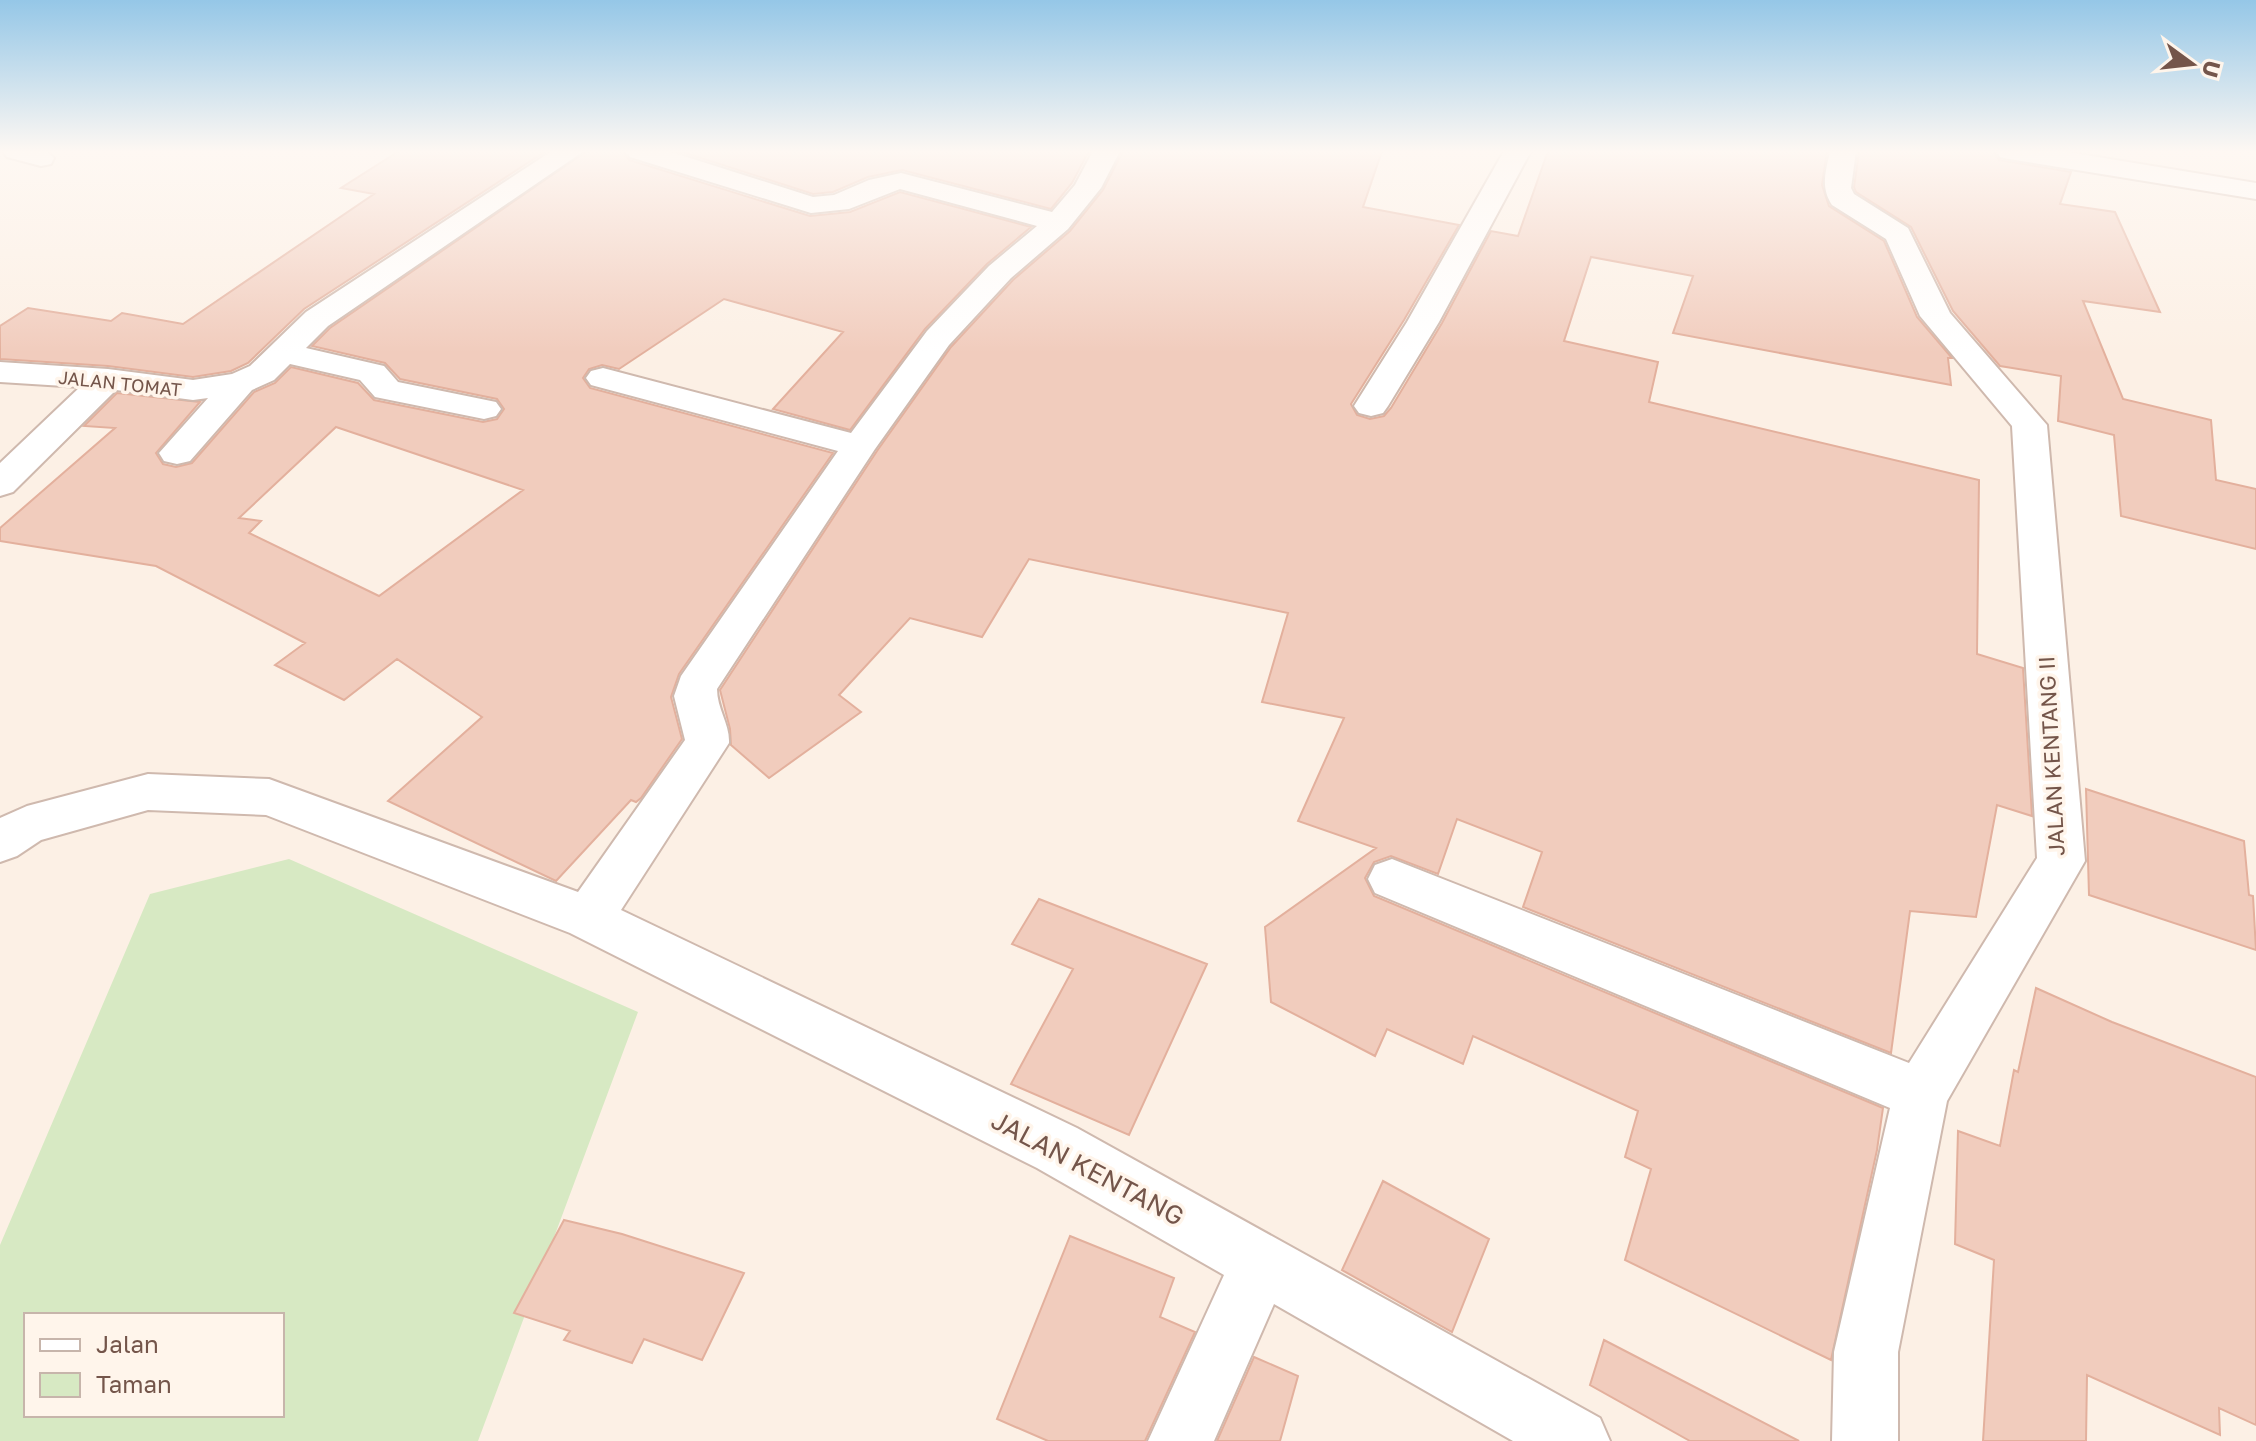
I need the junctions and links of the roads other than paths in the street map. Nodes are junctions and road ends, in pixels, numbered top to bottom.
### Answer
1 (466, 218) edge
2 (1040, 218) edge
3 (1062, 218) edge
4 (1481, 218) edge
5 (1873, 218) edge
6 (1058, 223) junction
7 (283, 352) junction
8 (0, 372) edge
9 (603, 378) dead end
10 (108, 379) junction
11 (240, 383) junction
12 (1371, 406) dead end
13 (484, 409) dead end
14 (0, 440) edge
15 (45, 441) junction
16 (859, 446) junction
17 (177, 453) dead end
18 (0, 484) edge
19 (0, 842) edge
20 (1392, 879) dead end
21 (588, 918) junction
22 (1921, 1094) junction
23 (1261, 1262) junction
24 (1181, 1441) edge
25 (1577, 1441) edge
26 (1865, 1441) edge

1 - 7 street
2 - 6 street
3 - 6 street
4 - 12 street
5 - 22 street, JALAN KENTANG II
6 - 16 street
7 - 11 street
7 - 13 street
8 - 10 street, JALAN TOMAT
9 - 16 street
10 - 11 street, JALAN TOMAT
10 - 15 street
11 - 17 street
14 - 15 street
15 - 18 street
16 - 21 street
19 - 21 street, JALAN KENTANG
20 - 22 street
21 - 23 street, JALAN KENTANG
22 - 26 street, JALAN KENTANG II
23 - 24 street
23 - 25 street, JALAN KENTANG

